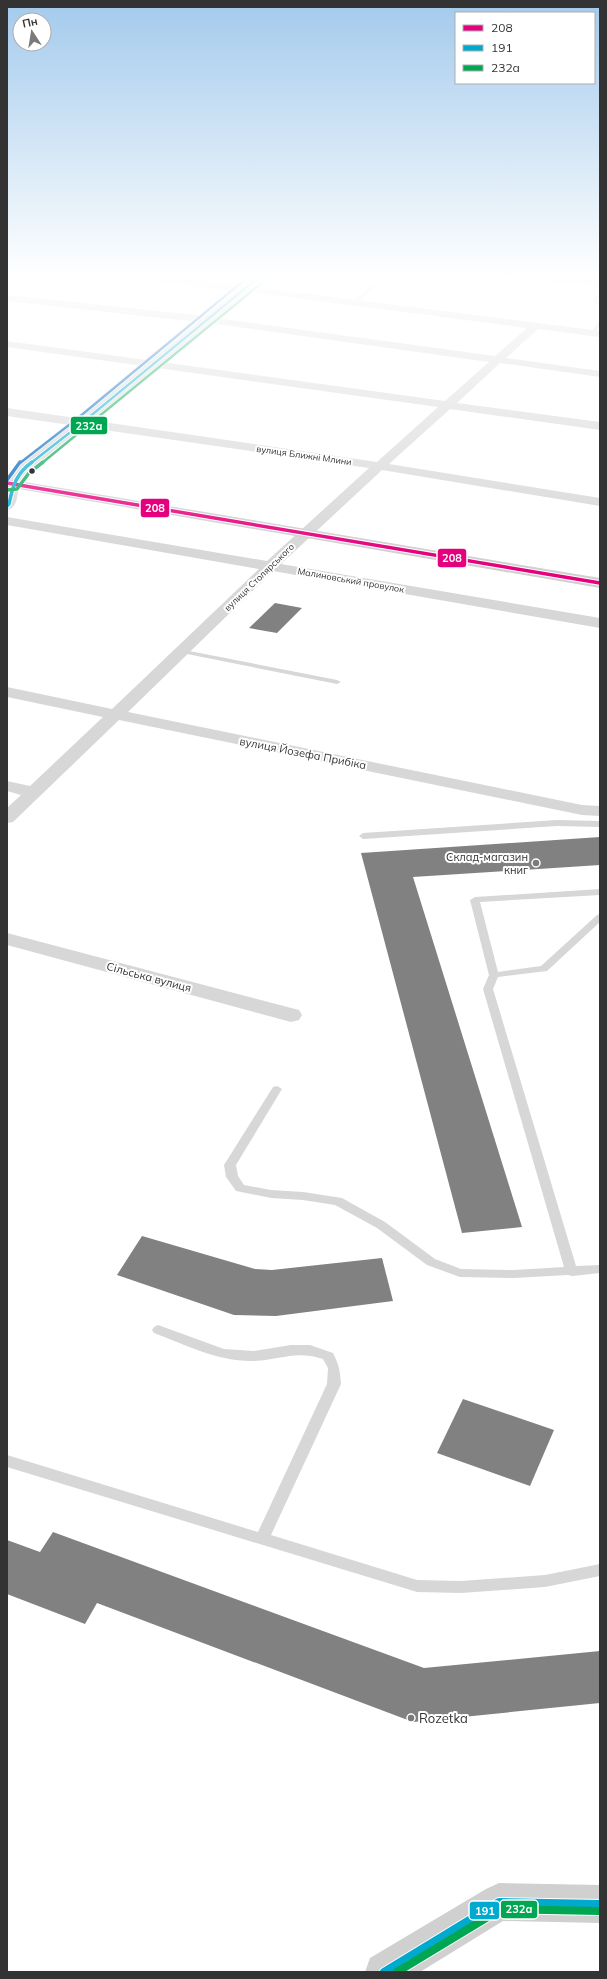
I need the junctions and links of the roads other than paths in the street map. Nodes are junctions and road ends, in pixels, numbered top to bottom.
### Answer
1 (148, 369) edge
2 (201, 369) edge
3 (488, 369) edge
4 (564, 369) edge
5 (600, 374) edge
6 (448, 404) junction
7 (7, 412) edge
8 (82, 424) junction
9 (600, 426) edge
10 (380, 466) junction
11 (10, 483) edge
12 (600, 502) edge
13 (7, 506) edge
14 (7, 521) edge
15 (305, 533) junction
16 (272, 566) junction
17 (600, 583) edge
18 (600, 622) edge
19 (182, 651) junction
20 (337, 682) dead end
21 (7, 692) edge
22 (114, 715) junction
23 (7, 786) edge
24 (34, 792) junction
25 (600, 811) edge
26 (7, 818) edge
27 (600, 824) edge
28 (363, 836) dead end
29 (600, 892) edge
30 (600, 917) edge
31 (7, 939) edge
32 (494, 975) junction
33 (291, 1015) dead end
34 (276, 1089) dead end
35 (600, 1269) edge
36 (572, 1272) junction
37 (158, 1330) dead end
38 (7, 1461) edge
39 (262, 1539) junction
40 (600, 1570) edge
41 (600, 1904) edge
42 (384, 1972) edge

1 - 8 street
2 - 6 street
3 - 6 street, вулиця Столярського
4 - 5 street
6 - 9 street
6 - 10 street, вулиця Столярського
7 - 8 street, вулиця Ближні Млини
8 - 10 street, вулиця Ближні Млини
8 - 11 street
10 - 12 street, вулиця Ближні Млини
10 - 15 street, вулиця Столярського
11 - 13 street
11 - 15 main road
14 - 16 street, Малиновський провулок
15 - 16 street, вулиця Столярського
15 - 17 main road
16 - 18 street, Малиновський провулок
16 - 19 street, вулиця Столярського
19 - 20 lane
19 - 22 street, вулиця Столярського
21 - 22 street, вулиця Йозефа Прибіка
22 - 24 street, вулиця Столярського
22 - 25 street, вулиця Йозефа Прибіка
23 - 24 street
24 - 26 street, вулиця Столярського
27 - 28 lane
29 - 32 lane
30 - 32 lane
31 - 33 street, Сільська вулиця
32 - 36 lane
34 - 36 lane
35 - 36 lane
37 - 39 lane
38 - 39 lane
39 - 40 lane
41 - 42 main road

